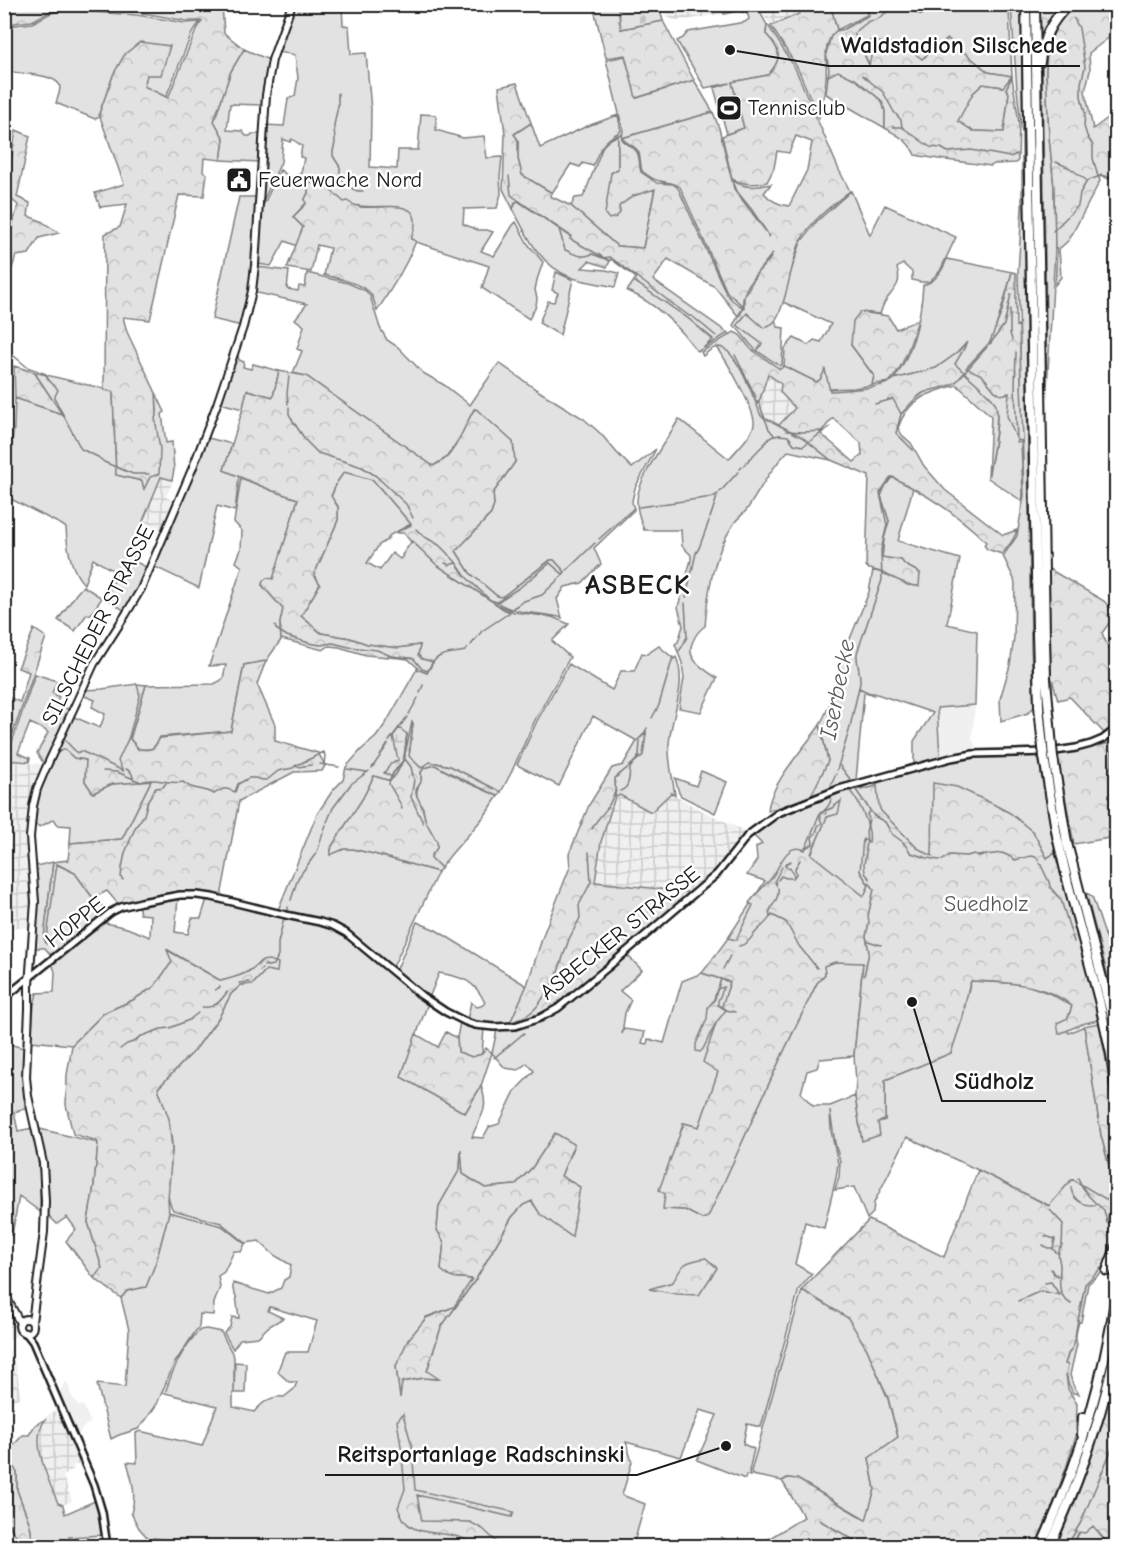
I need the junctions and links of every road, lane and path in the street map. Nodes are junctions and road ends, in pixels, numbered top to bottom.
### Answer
1 (292, 4) edge
2 (1026, 4) edge
3 (1035, 4) edge
4 (1068, 4) edge
5 (1036, 81) junction
6 (1116, 729) edge
7 (1048, 752) junction
8 (141, 902) joint
9 (29, 978) junction
10 (20, 986) junction
11 (29, 992) junction
12 (4, 998) edge
13 (1111, 1013) junction
14 (1116, 1025) edge
15 (1116, 1040) edge
16 (1116, 1094) edge
17 (1116, 1247) edge
18 (1107, 1270) dead end
19 (4, 1293) edge
20 (1116, 1295) edge
21 (26, 1321) junction
22 (29, 1332) junction
23 (1116, 1347) edge
24 (1083, 1417) dead end
25 (1078, 1454) junction
26 (107, 1546) edge
27 (1041, 1546) edge
28 (1050, 1546) edge

1 - 9 main road, SILSCHEDER STRASSE
2 - 7 highway
3 - 5 highway
4 - 5 highway
5 - 7 highway
6 - 8 main road, ASBECKER STRASSE
7 - 13 highway
7 - 16 highway
8 - 9 main road, HOPPE
9 - 10 main road, HOPPE
9 - 11 main road, SILSCHEDER STRASSE
10 - 11 main road
10 - 12 main road, HOPPE
11 - 21 main road, SILSCHEDER STRASSE
13 - 14 highway
13 - 15 highway
17 - 18 highway
19 - 21 main road
20 - 25 highway
21 - 22 main road
21 - 22 main road
22 - 26 main road
23 - 28 highway
24 - 25 highway
25 - 27 highway

